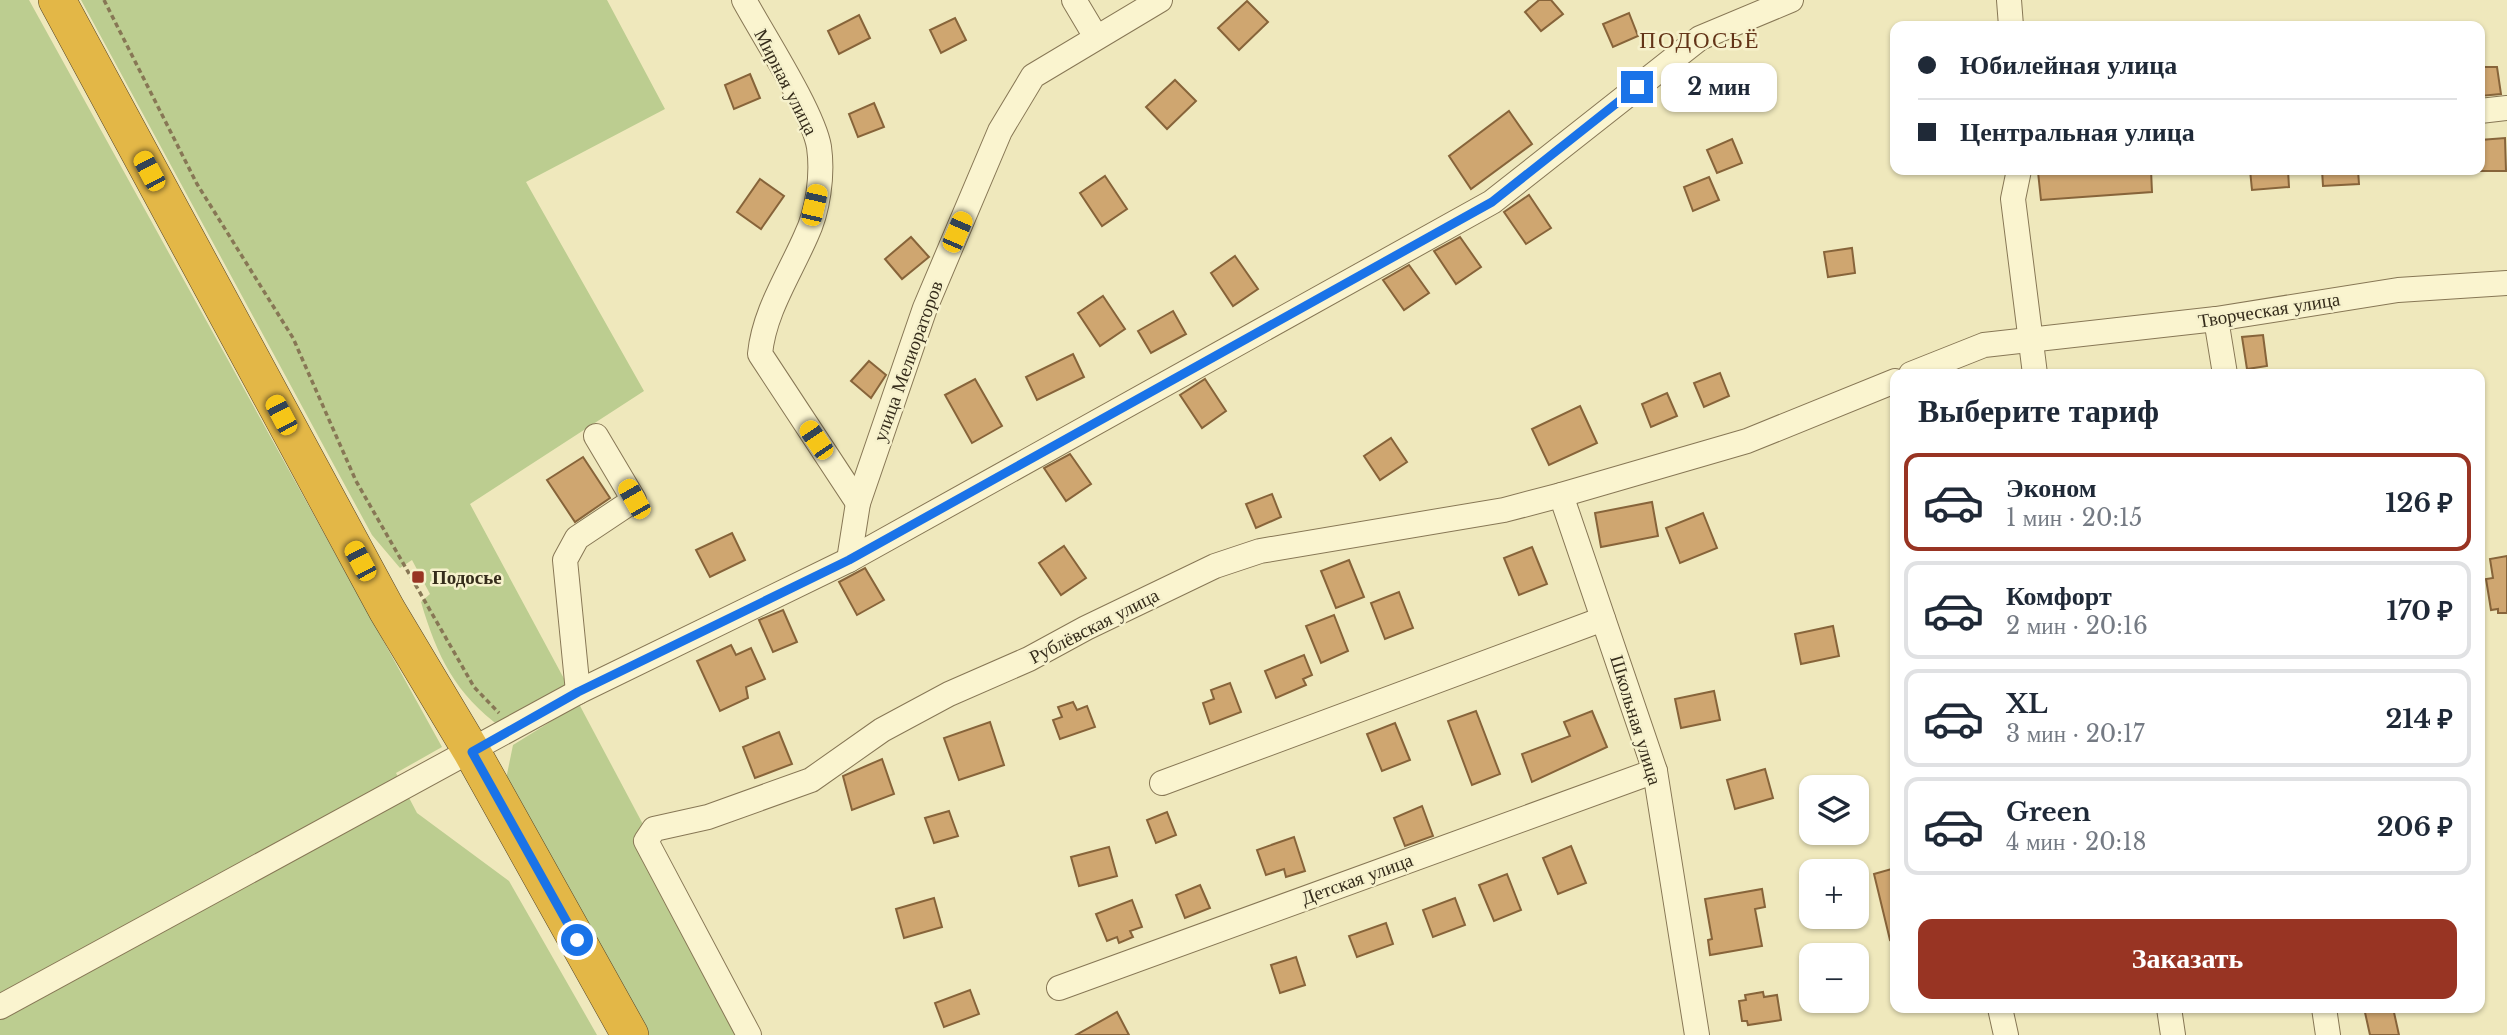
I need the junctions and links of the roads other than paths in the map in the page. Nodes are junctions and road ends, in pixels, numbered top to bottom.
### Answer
1 (57, 0) edge
2 (744, 0) edge
3 (1074, 0) edge
4 (1160, 0) edge
5 (1791, 0) edge
6 (2009, 0) edge
7 (2011, 21) edge
8 (1096, 37) junction
9 (2507, 108) edge
10 (2485, 110) edge
11 (2018, 175) edge
12 (2507, 283) edge
13 (2216, 319) junction
14 (2031, 339) junction
15 (1924, 369) edge
16 (2034, 369) edge
17 (2224, 369) edge
18 (1890, 383) edge
19 (596, 436) dead end
20 (1561, 495) junction
21 (858, 503) junction
22 (849, 560) junction
23 (1603, 619) junction
24 (578, 692) junction
25 (472, 752) junction
26 (1655, 771) junction
27 (1162, 783) dead end
28 (1059, 988) dead end
29 (0, 1007) edge
30 (2001, 1013) edge
31 (2170, 1013) edge
32 (2324, 1013) edge
33 (630, 1035) edge
34 (749, 1035) edge
35 (1697, 1035) edge
36 (2006, 1035) edge
37 (2173, 1035) edge
38 (2328, 1035) edge

1 - 25 highway
2 - 21 street, Мирная улица
3 - 8 street
4 - 8 street, улица Мелиораторов
5 - 22 street
6 - 7 street
8 - 21 street, улица Мелиораторов
9 - 10 street
11 - 14 street
12 - 13 street, Творческая улица
13 - 14 street, Творческая улица
13 - 17 street
14 - 15 street, Творческая улица
14 - 16 street
18 - 20 street, Рублёвская улица
19 - 24 street
20 - 23 street, Школьная улица
20 - 34 street, Рублёвская улица
21 - 22 street, улица Мелиораторов
22 - 24 street
23 - 26 street, Школьная улица
23 - 27 street
24 - 25 street
25 - 29 street
25 - 33 highway
26 - 28 street, Детская улица
26 - 35 street, Школьная улица
30 - 36 street
31 - 37 street
32 - 38 street

